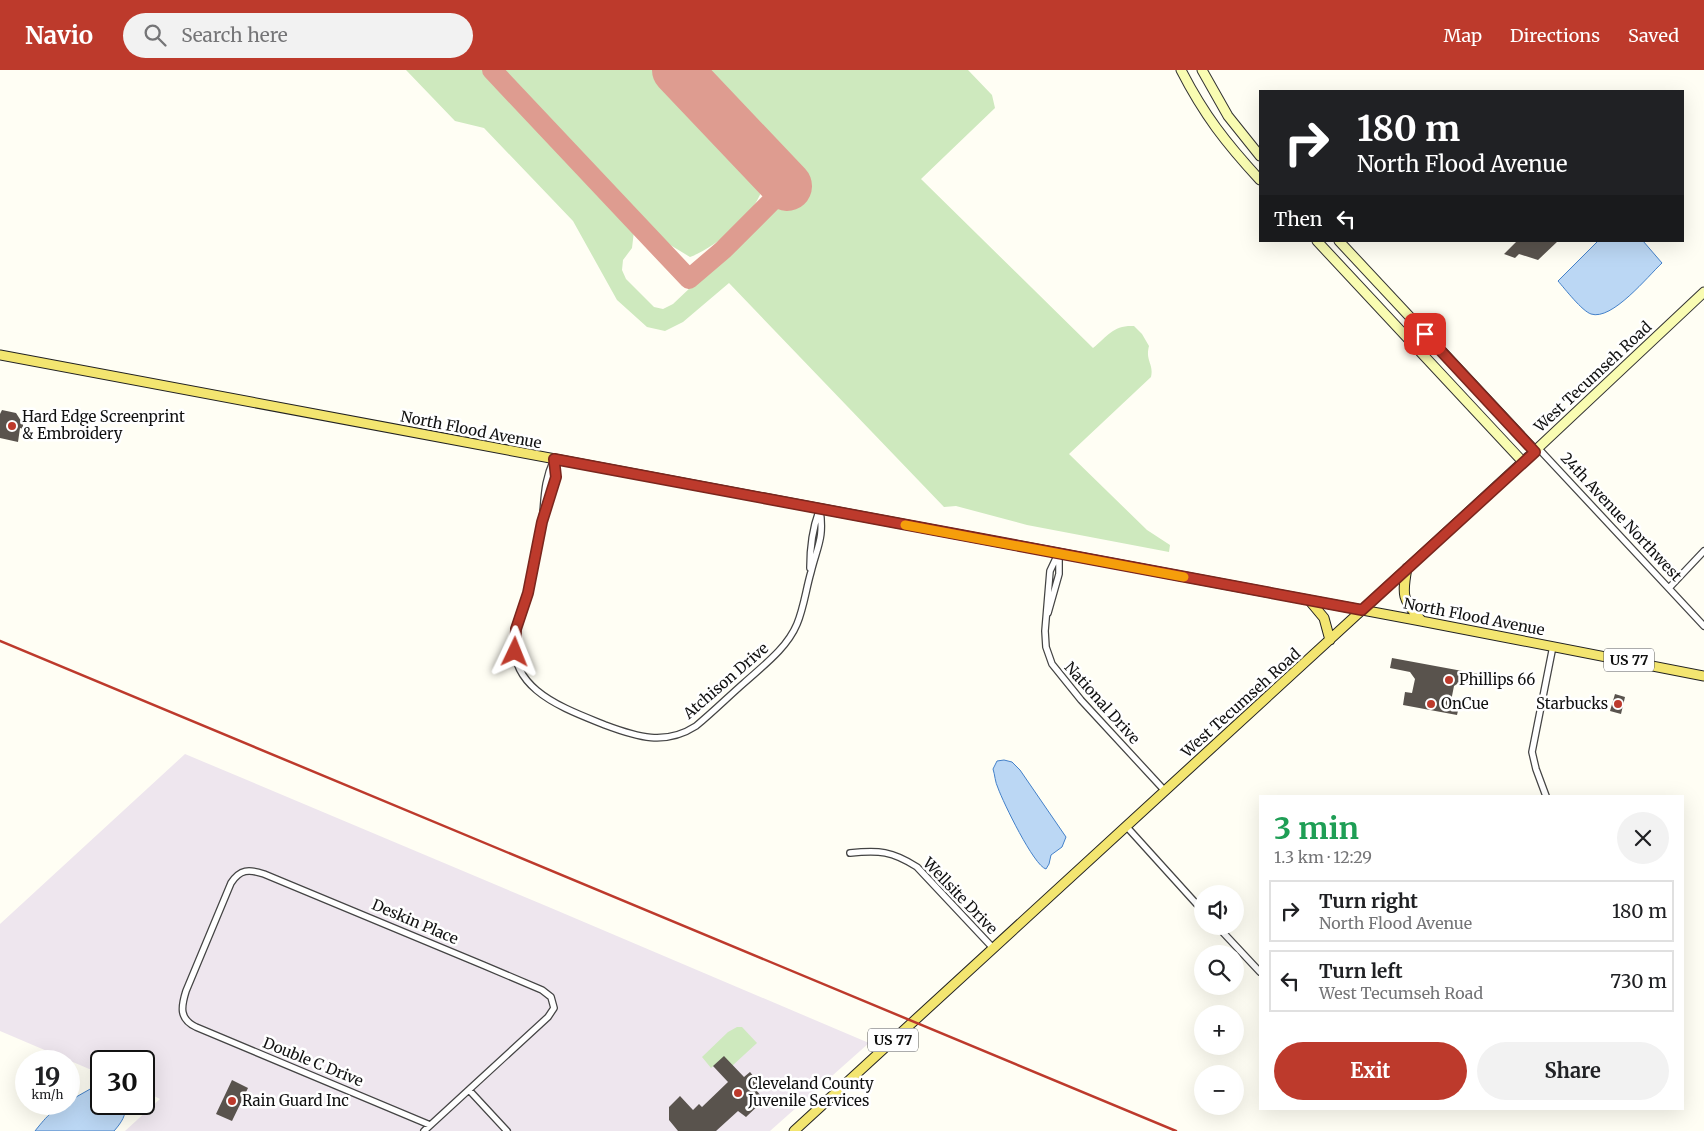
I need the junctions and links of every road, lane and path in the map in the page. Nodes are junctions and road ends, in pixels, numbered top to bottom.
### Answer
1 (1181, 70) edge
2 (1202, 70) edge
3 (1259, 155) edge
4 (1259, 179) edge
5 (1318, 242) edge
6 (1340, 242) edge
7 (1704, 292) edge
8 (0, 355) edge
9 (1537, 450) junction
10 (554, 459) junction
11 (1523, 462) junction
12 (820, 509) junction
13 (542, 522) junction
14 (1704, 550) edge
15 (1058, 554) junction
16 (1407, 568) junction
17 (810, 572) junction
18 (1669, 588) junction
19 (1309, 600) junction
20 (1362, 610) junction
21 (1422, 621) junction
22 (1704, 626) edge
23 (1330, 640) junction
24 (1553, 646) junction
25 (1704, 676) edge
26 (1165, 791) junction
27 (1546, 795) edge
28 (1126, 826) junction
29 (850, 853) dead end
30 (1194, 901) edge
31 (1225, 935) edge
32 (993, 948) junction
33 (1259, 971) edge
34 (186, 1020) joint
35 (469, 1090) junction
36 (430, 1125) junction
37 (424, 1131) edge
38 (507, 1131) edge
39 (794, 1131) edge

1 - 4 main road
2 - 3 main road
5 - 11 main road
6 - 9 main road, 24th Avenue Northwest
7 - 9 main road, West Tecumseh Road
8 - 10 main road, North Flood Avenue
9 - 11 main road, West Tecumseh Road
9 - 18 street, 24th Avenue Northwest
10 - 12 main road, North Flood Avenue
10 - 13 street
10 - 13 street
11 - 16 main road, West Tecumseh Road
12 - 15 main road, North Flood Avenue
12 - 17 street, Atchison Drive
12 - 17 street, Atchison Drive
13 - 17 street, Atchison Drive
14 - 18 street
15 - 19 main road, North Flood Avenue
15 - 26 street, National Drive
16 - 20 main road, West Tecumseh Road
16 - 21 main road
18 - 22 street, 24th Avenue Northwest
19 - 20 main road, North Flood Avenue
19 - 23 main road
20 - 21 main road, North Flood Avenue / US 77
20 - 23 main road, West Tecumseh Road / US 77
21 - 24 main road, North Flood Avenue / US 77
23 - 26 main road, West Tecumseh Road / US 77
24 - 25 main road, North Flood Avenue / US 77
24 - 27 street
26 - 28 main road, West Tecumseh Road / US 77
28 - 30 street
28 - 32 main road, West Tecumseh Road / US 77
29 - 32 street, Wellsite Drive
31 - 33 street
32 - 39 main road, West Tecumseh Road / US 77
34 - 35 street, Deskin Place
34 - 36 street, Double C Drive
35 - 36 street, Deskin Place
35 - 38 street
36 - 37 street, Deskin Place

